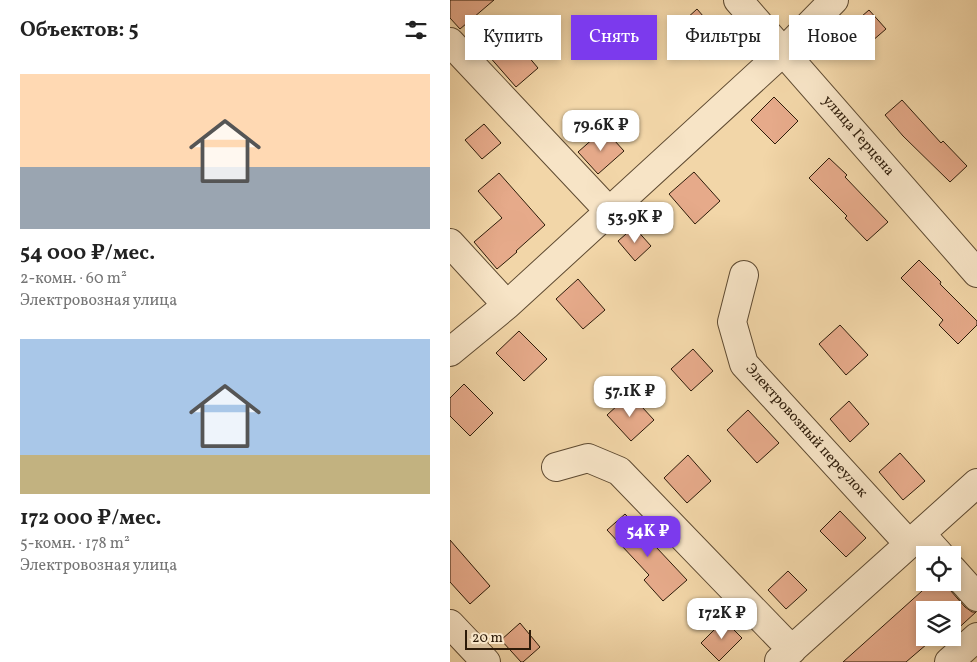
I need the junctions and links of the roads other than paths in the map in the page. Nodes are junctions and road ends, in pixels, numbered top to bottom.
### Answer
1 (738, 0) edge
2 (834, 0) edge
3 (450, 42) edge
4 (784, 51) junction
5 (609, 211) junction
6 (450, 243) edge
7 (977, 273) edge
8 (744, 275) dead end
9 (507, 305) junction
10 (450, 352) edge
11 (556, 467) dead end
12 (977, 483) edge
13 (915, 539) junction
14 (926, 546) edge
15 (961, 580) edge
16 (977, 597) edge
17 (450, 624) edge
18 (977, 637) edge
19 (785, 656) edge
20 (486, 662) edge
21 (949, 662) edge

1 - 4 street, улица Герцена
2 - 4 street
3 - 5 street
4 - 5 street
4 - 7 street, улица Герцена
5 - 9 street
6 - 9 street
8 - 13 street, Электровозный переулок
9 - 10 street
11 - 19 street
12 - 13 street
13 - 14 street, Электровозный переулок
13 - 19 street
15 - 16 street
17 - 20 street
18 - 21 street

